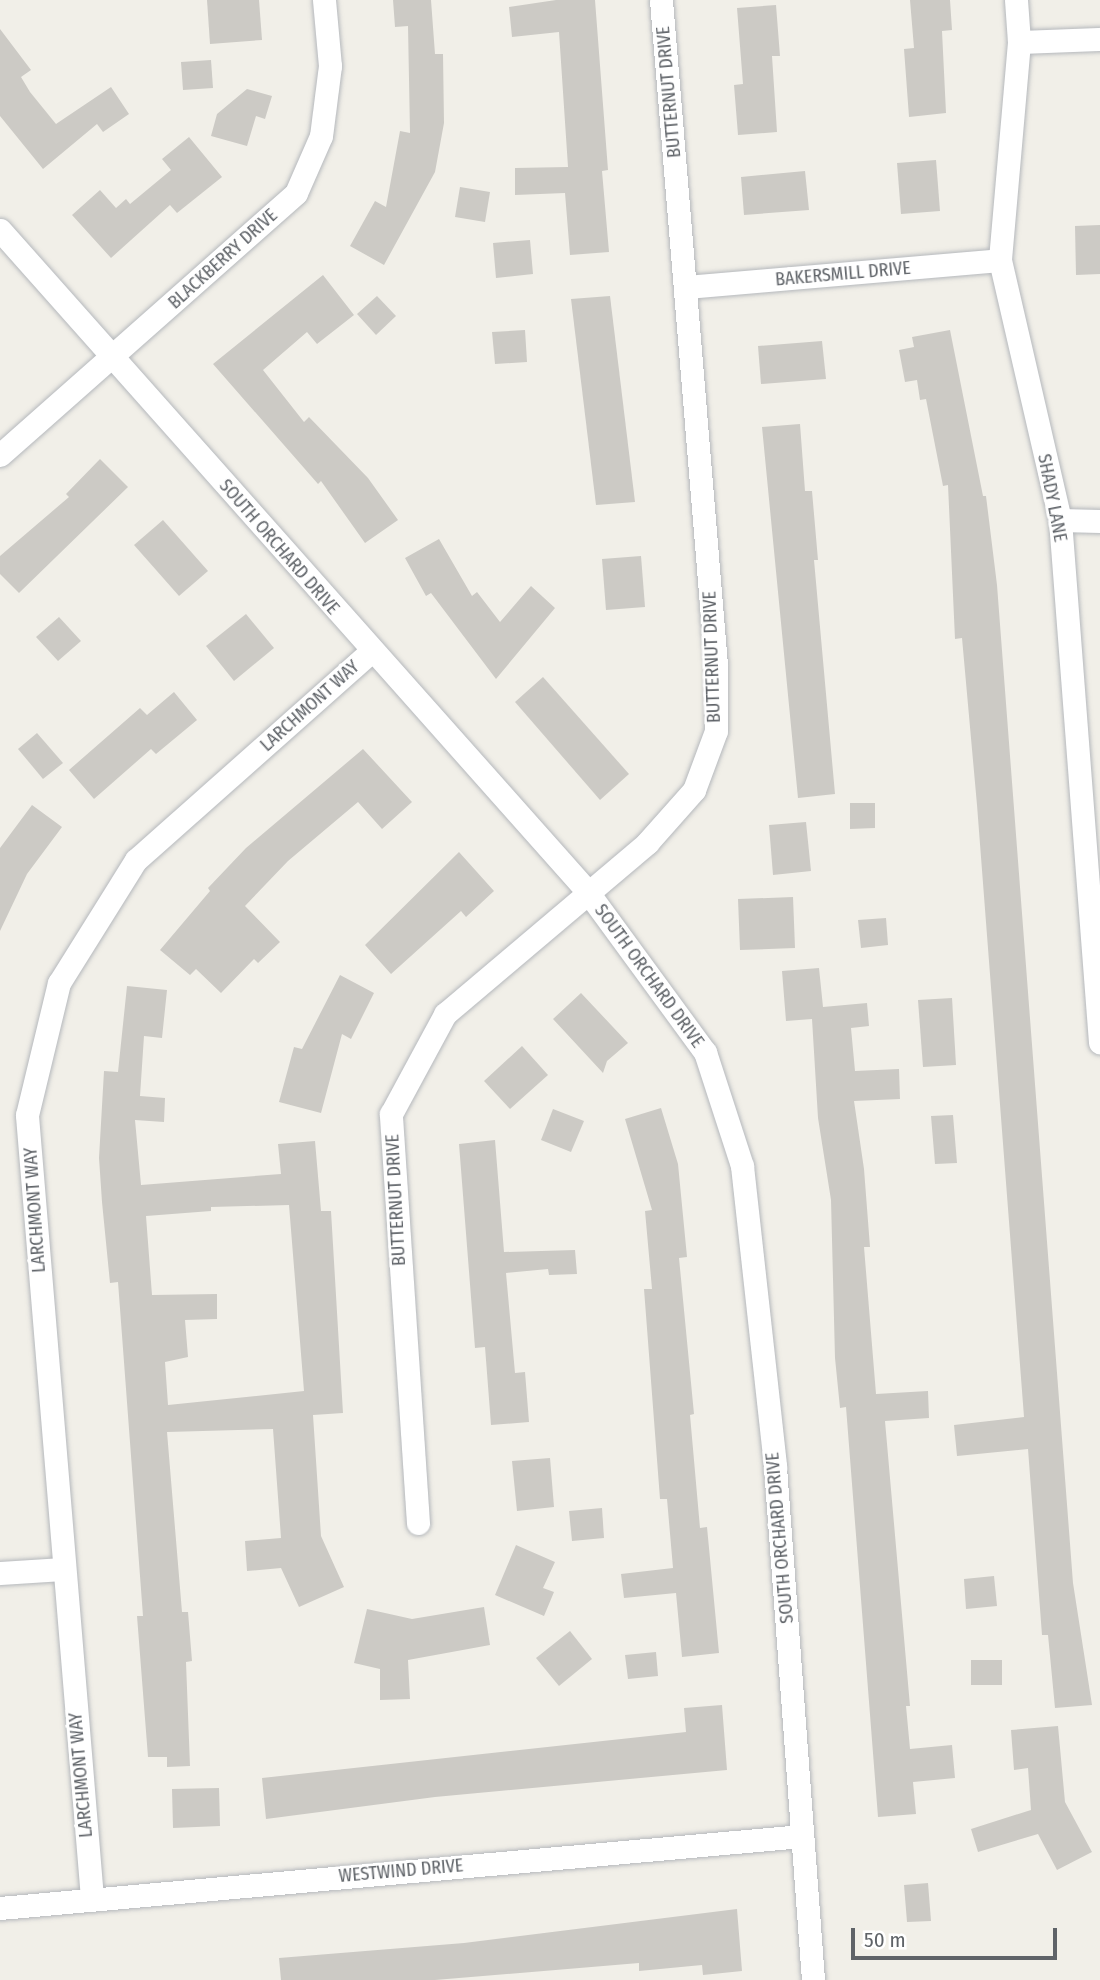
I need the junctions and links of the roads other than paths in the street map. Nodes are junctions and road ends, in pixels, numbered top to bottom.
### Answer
1 (324, 0) edge
2 (661, 0) edge
3 (1016, 0) edge
4 (1100, 39) edge
5 (1019, 42) junction
6 (0, 230) edge
7 (1000, 260) junction
8 (686, 288) junction
9 (114, 358) junction
10 (0, 455) edge
11 (1060, 520) junction
12 (1100, 521) edge
13 (370, 652) junction
14 (587, 891) junction
15 (1097, 956) edge
16 (1100, 1042) edge
17 (418, 1523) dead end
18 (63, 1569) junction
19 (0, 1573) edge
20 (802, 1836) junction
21 (92, 1898) junction
22 (0, 1908) edge
23 (813, 1980) edge

1 - 9 street, BLACKBERRY DRIVE
2 - 8 street, BUTTERNUT DRIVE
3 - 5 street, SHADY LANE
4 - 5 street
5 - 7 street, SHADY LANE
6 - 9 street, SOUTH ORCHARD DRIVE
7 - 8 street, BAKERSMILL DRIVE
7 - 11 street, SHADY LANE
8 - 14 street, BUTTERNUT DRIVE
9 - 10 street, BLACKBERRY DRIVE
9 - 13 street, SOUTH ORCHARD DRIVE
11 - 12 street
11 - 15 street, SHADY LANE
13 - 14 street, SOUTH ORCHARD DRIVE
13 - 18 street, LARCHMONT WAY
14 - 17 street, BUTTERNUT DRIVE
14 - 20 street, SOUTH ORCHARD DRIVE
15 - 16 street, SHADY LANE
18 - 19 street
18 - 21 street, LARCHMONT WAY
20 - 21 street, WESTWIND DRIVE
20 - 23 street, SOUTH ORCHARD DRIVE
21 - 22 street, WESTWIND DRIVE

